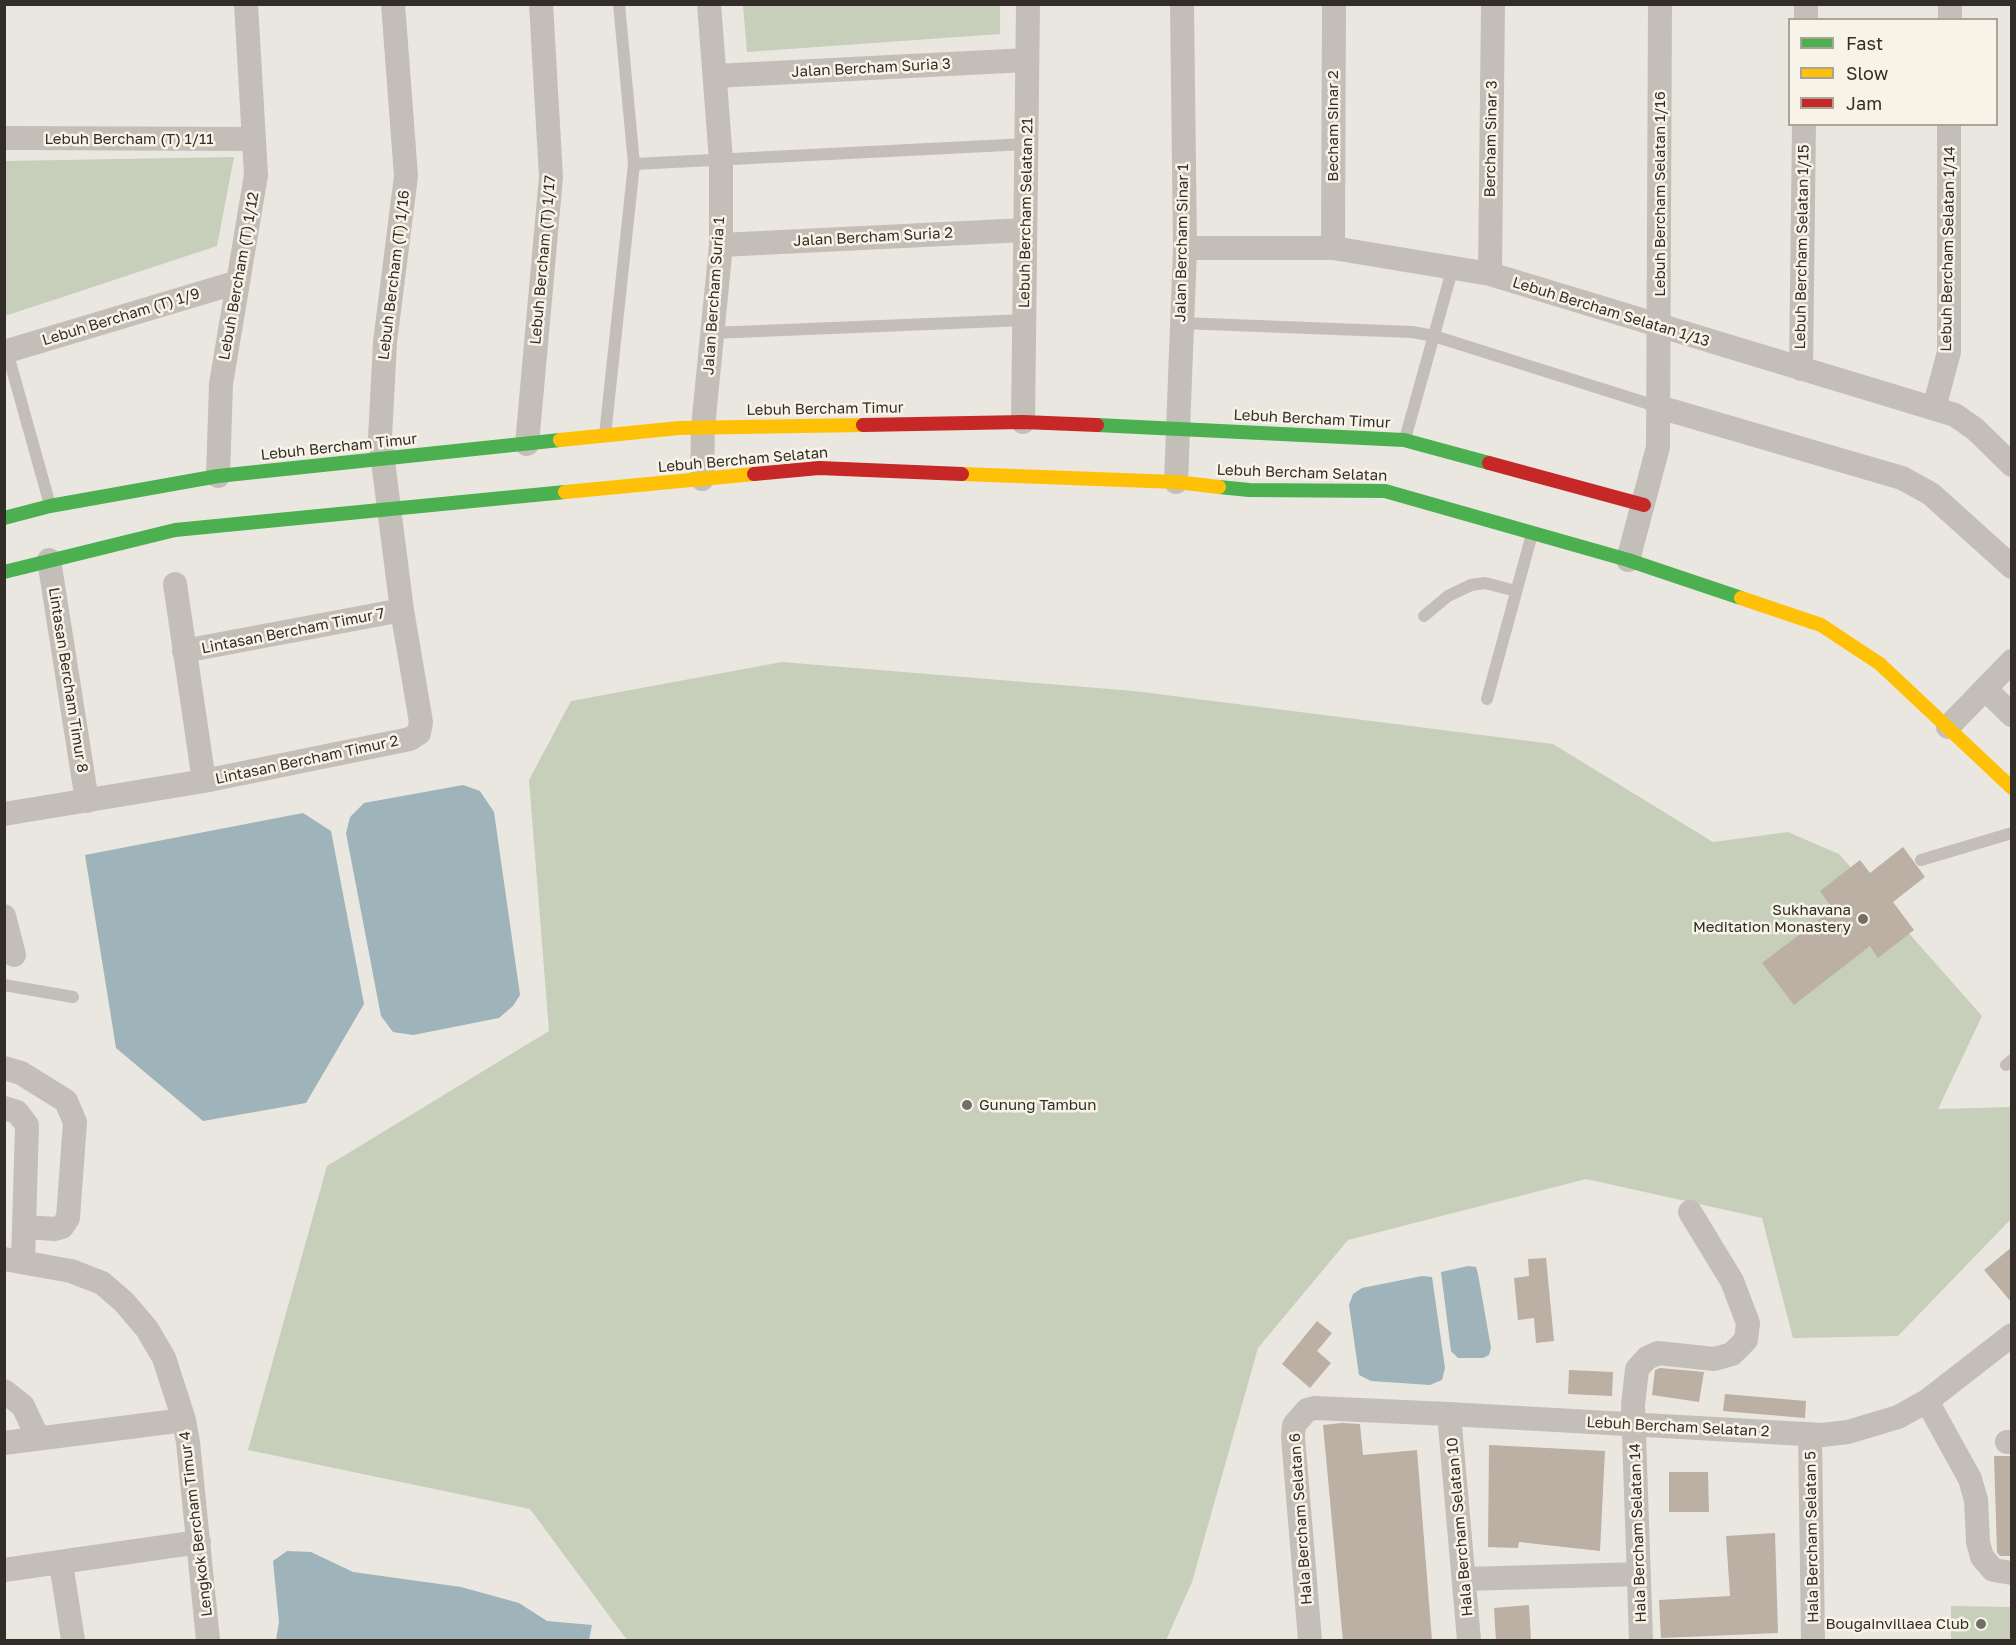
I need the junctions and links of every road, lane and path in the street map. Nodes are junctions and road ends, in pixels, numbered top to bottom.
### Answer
1 (246, 4) edge
2 (393, 4) edge
3 (541, 4) edge
4 (620, 4) edge
5 (710, 4) edge
6 (1028, 4) edge
7 (1182, 4) edge
8 (1334, 4) edge
9 (1493, 4) edge
10 (1660, 4) edge
11 (1027, 60) junction
12 (715, 76) junction
13 (1804, 126) edge
14 (1949, 126) edge
15 (4, 138) edge
16 (253, 139) junction
17 (1026, 144) junction
18 (721, 160) junction
19 (634, 164) junction
20 (1025, 230) junction
21 (721, 245) junction
22 (1185, 248) junction
23 (1333, 248) junction
24 (1453, 267) junction
25 (1490, 274) junction
26 (238, 282) junction
27 (1025, 320) junction
28 (1181, 323) junction
29 (1659, 327) junction
30 (712, 333) junction
31 (1434, 336) junction
32 (6, 352) edge
33 (1801, 369) junction
34 (1659, 407) junction
35 (1934, 408) junction
36 (1023, 422) junction
37 (703, 427) junction
38 (1177, 428) junction
39 (604, 436) junction
40 (1404, 440) junction
41 (527, 444) junction
42 (2009, 456) edge
43 (382, 459) junction
44 (218, 476) junction
45 (702, 479) junction
46 (1176, 482) junction
47 (1644, 505) junction
48 (50, 506) junction
49 (388, 509) junction
50 (4, 518) edge
51 (1532, 532) junction
52 (49, 560) junction
53 (1628, 560) junction
54 (2012, 567) edge
55 (4, 572) edge
56 (175, 584) dead end
57 (1516, 591) junction
58 (402, 610) junction
59 (1424, 616) dead end
60 (184, 651) junction
61 (2012, 661) edge
62 (1984, 689) junction
63 (1487, 699) dead end
64 (2012, 715) edge
65 (1948, 727) junction
66 (204, 781) junction
67 (2012, 788) edge
68 (87, 801) junction
69 (4, 814) edge
70 (2012, 833) edge
71 (1921, 860) dead end
72 (4, 916) edge
73 (14, 955) dead end
74 (4, 985) edge
75 (73, 997) dead end
76 (4, 1068) edge
77 (4, 1108) edge
78 (1690, 1212) dead end
79 (25, 1227) junction
80 (14, 1260) edge
81 (2012, 1335) edge
82 (4, 1391) edge
83 (1927, 1401) junction
84 (1315, 1408) joint
85 (1449, 1414) junction
86 (183, 1420) junction
87 (1635, 1425) junction
88 (1810, 1434) junction
89 (38, 1438) junction
90 (4, 1443) edge
91 (199, 1542) junction
92 (61, 1564) junction
93 (4, 1570) edge
94 (1639, 1574) junction
95 (2012, 1574) edge
96 (1465, 1579) junction
97 (73, 1641) edge
98 (208, 1641) edge
99 (1310, 1641) edge
100 (1469, 1641) edge
101 (1641, 1641) edge
102 (1813, 1641) edge

1 - 16 street, Lebuh Bercham (T) 1/12
2 - 43 street, Lebuh Bercham (T) 1/16
3 - 41 street, Lebuh Bercham (T) 1/17
4 - 19 lane
5 - 12 street, Jalan Bercham Suria 1
6 - 11 street, Lebuh Bercham Selatan 21
7 - 22 street, Jalan Bercham Sinar 1
8 - 23 street, Becham Sinar 2
9 - 25 street, Bercham Sinar 3
10 - 29 street, Lebuh Bercham Selatan 1/16
11 - 12 street, Jalan Bercham Suria 3
11 - 17 street, Lebuh Bercham Selatan 21
12 - 18 street, Jalan Bercham Suria 1
13 - 33 street, Lebuh Bercham Selatan 1/15
14 - 35 street, Lebuh Bercham Selatan 1/14
15 - 16 street, Lebuh Bercham (T) 1/11
16 - 26 street, Lebuh Bercham (T) 1/12
17 - 18 lane
17 - 20 street, Lebuh Bercham Selatan 21
18 - 19 lane
18 - 21 street, Jalan Bercham Suria 1
19 - 39 lane
20 - 21 street, Jalan Bercham Suria 2
20 - 27 street, Lebuh Bercham Selatan 21
21 - 30 street, Jalan Bercham Suria 1
22 - 23 street, Lebuh Bercham Selatan 1/13
22 - 28 street, Jalan Bercham Sinar 1
23 - 24 street, Lebuh Bercham Selatan 1/13
24 - 25 street, Lebuh Bercham Selatan 1/13
24 - 31 lane
25 - 29 street, Lebuh Bercham Selatan 1/13
26 - 32 street, Lebuh Bercham (T) 1/9
26 - 44 street, Lebuh Bercham (T) 1/12
27 - 30 lane
27 - 36 street, Lebuh Bercham Selatan 21
28 - 31 lane
28 - 38 street, Jalan Bercham Sinar 1
29 - 33 street, Lebuh Bercham Selatan 1/13
29 - 34 street, Lebuh Bercham Selatan 1/16
30 - 37 street, Jalan Bercham Suria 1
31 - 34 lane
31 - 40 lane
32 - 48 lane
33 - 35 street, Lebuh Bercham Selatan 1/13
34 - 47 street, Lebuh Bercham Selatan 1/16
34 - 54 street
35 - 42 street, Lebuh Bercham Selatan 1/13
36 - 37 street, Lebuh Bercham Timur
36 - 38 street, Lebuh Bercham Timur
37 - 39 street, Lebuh Bercham Timur
37 - 45 street, Jalan Bercham Suria 1
38 - 40 street, Lebuh Bercham Timur
38 - 46 street, Jalan Bercham Sinar 1
39 - 41 street, Lebuh Bercham Timur
40 - 47 street, Lebuh Bercham Timur
41 - 43 street, Lebuh Bercham Timur
43 - 44 street, Lebuh Bercham Timur
43 - 49 street, Lebuh Bercham (T) 1/16
44 - 48 street, Lebuh Bercham Timur
45 - 46 street, Lebuh Bercham Selatan
45 - 49 street, Lebuh Bercham Selatan
46 - 51 street, Lebuh Bercham Selatan
47 - 53 street, Lebuh Bercham Selatan 1/16
48 - 50 street, Lebuh Bercham Timur
49 - 52 street
49 - 58 street, Lintasan Bercham Timur 2
51 - 53 street, Lebuh Bercham Selatan
51 - 57 lane
52 - 55 street
52 - 68 street, Lintasan Bercham Timur 8
53 - 65 street, Lebuh Bercham Selatan
56 - 60 street
57 - 59 lane
57 - 63 lane
58 - 60 street, Lintasan Bercham Timur 7
58 - 66 street, Lintasan Bercham Timur 2
60 - 66 street
61 - 62 street
62 - 64 street
62 - 65 street
65 - 67 street, Lebuh Bercham Selatan
66 - 68 street, Lintasan Bercham Timur 2
68 - 69 street, Lintasan Bercham Timur 2
70 - 71 lane
72 - 73 street
74 - 75 lane
76 - 79 street
77 - 79 street
78 - 87 street, Hala Bercham Selatan 14
79 - 80 street
80 - 86 street, Lengkok Bercham Timur 4
81 - 83 street, Lebuh Bercham Selatan 2
82 - 89 street
83 - 88 street, Lebuh Bercham Selatan 2
83 - 95 street
84 - 85 street, Lebuh Bercham Selatan 2
84 - 99 street, Hala Bercham Selatan 6
85 - 87 street, Lebuh Bercham Selatan 2
85 - 96 street, Hala Bercham Selatan 10
86 - 89 street
86 - 91 street, Lengkok Bercham Timur 4
87 - 88 street, Lebuh Bercham Selatan 2
87 - 94 street, Hala Bercham Selatan 14
88 - 102 street, Hala Bercham Selatan 5
89 - 90 street
91 - 92 street
91 - 98 street, Lengkok Bercham Timur 4
92 - 93 street
92 - 97 street
94 - 96 street
94 - 101 street, Hala Bercham Selatan 14
96 - 100 street, Hala Bercham Selatan 10

